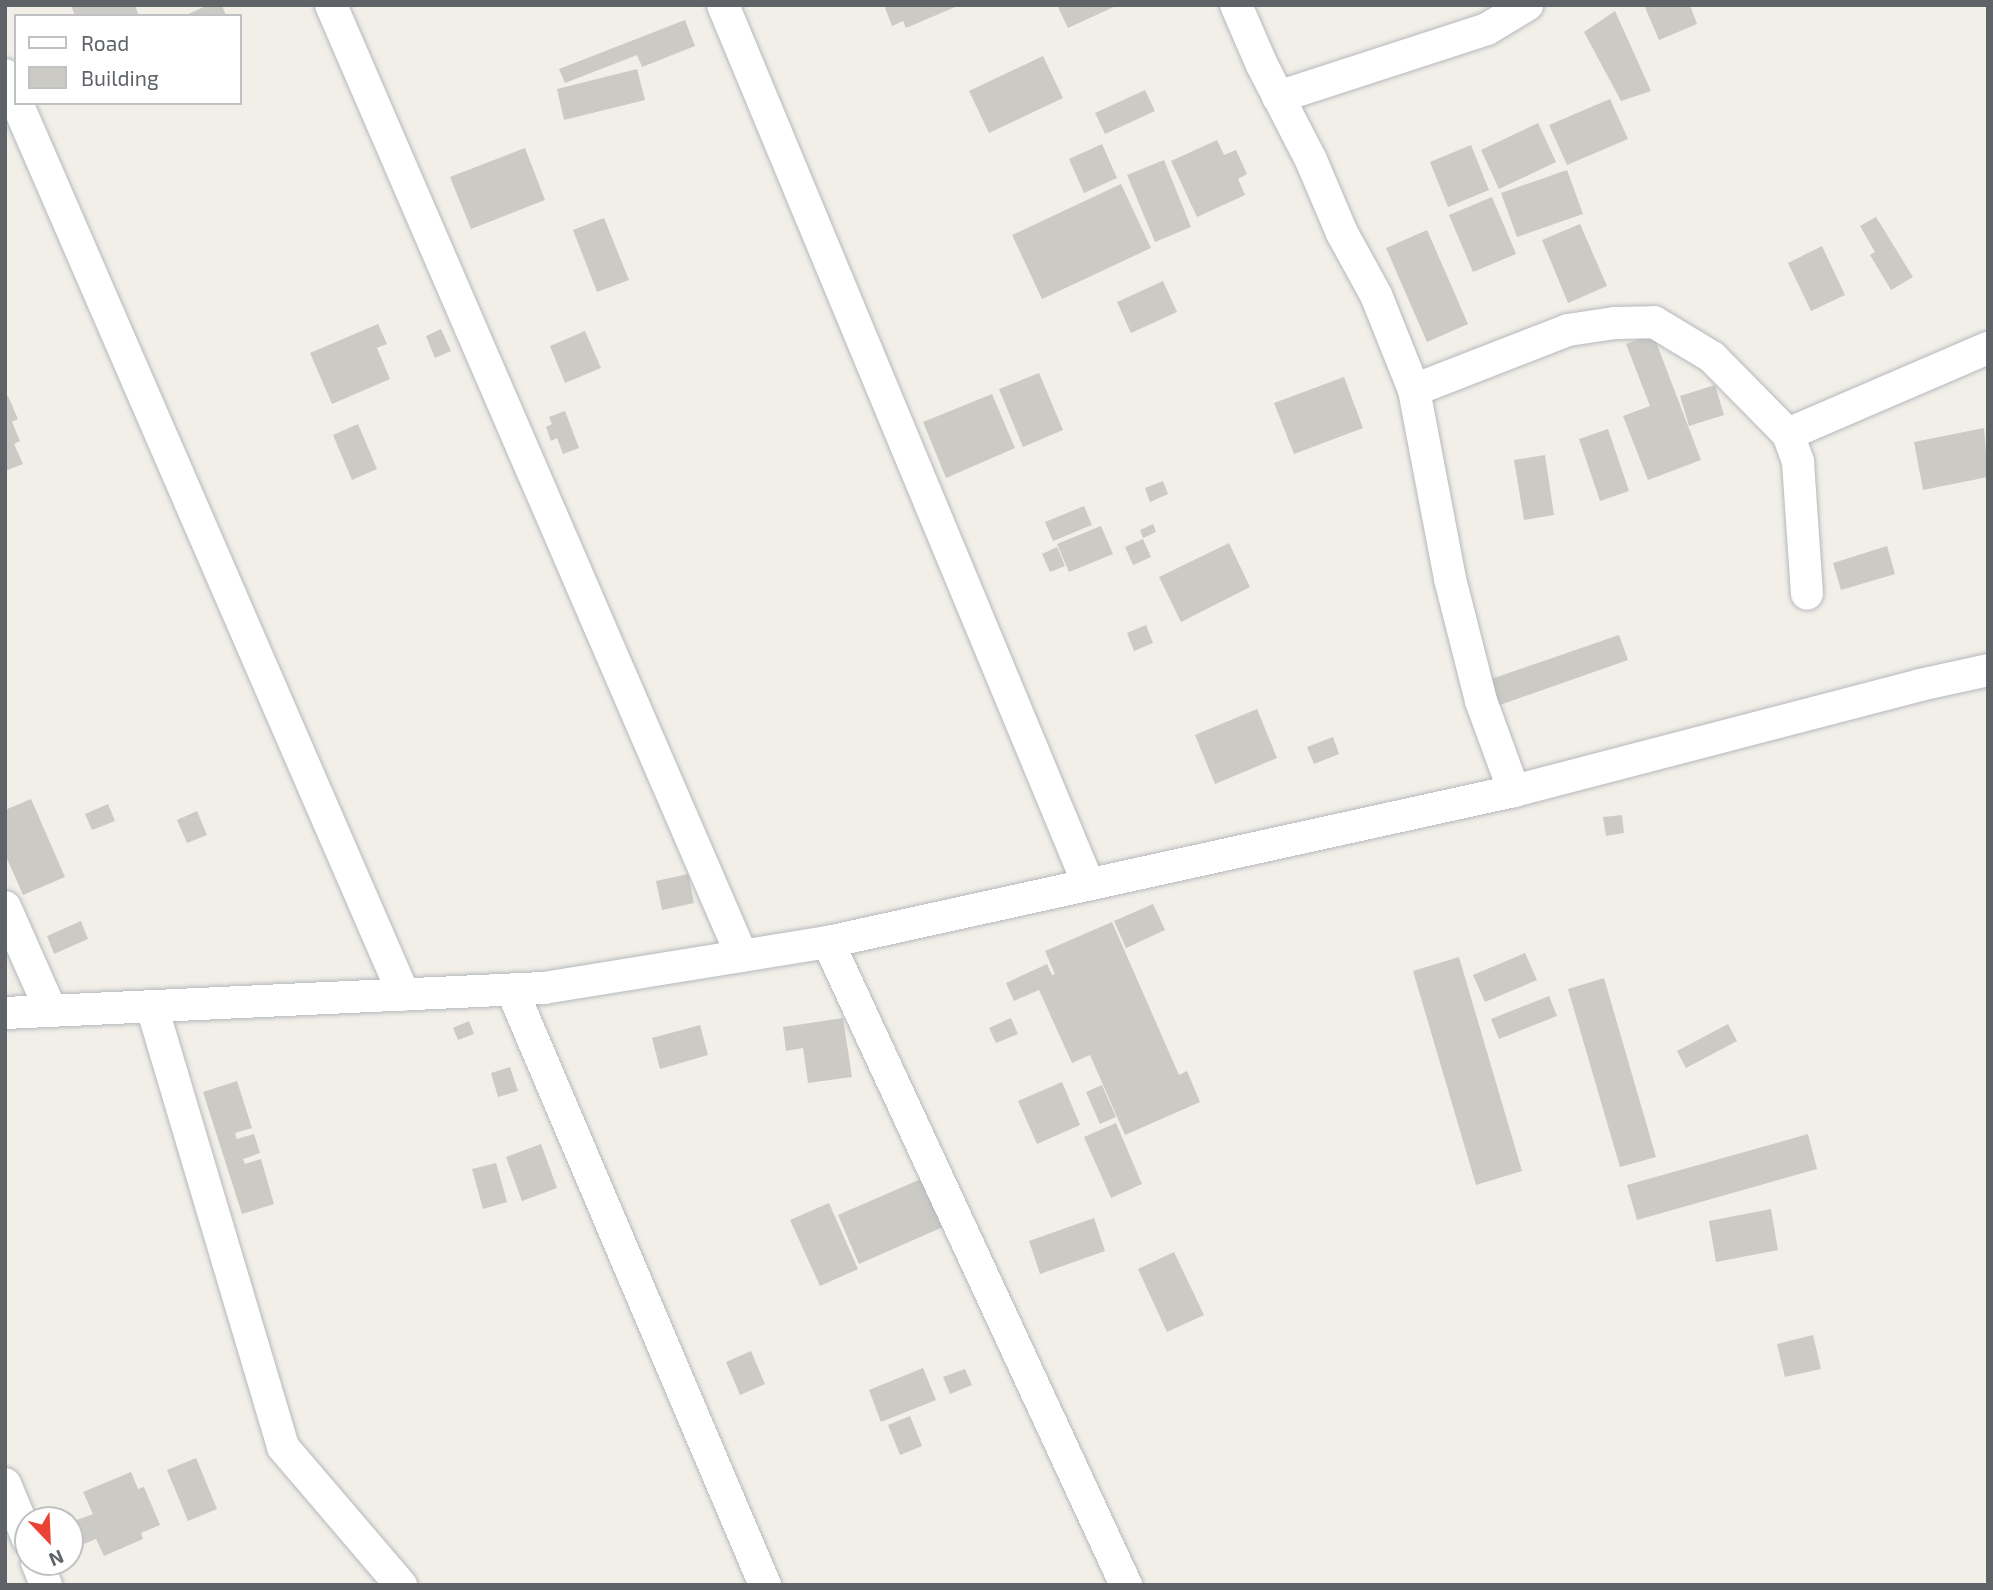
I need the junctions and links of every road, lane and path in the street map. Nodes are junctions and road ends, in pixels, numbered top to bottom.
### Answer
1 (331, 5) edge
2 (723, 5) edge
3 (1236, 5) edge
4 (1528, 5) edge
5 (5, 75) edge
6 (14, 94) edge
7 (1278, 97) junction
8 (19, 105) edge
9 (1988, 348) edge
10 (1414, 390) junction
11 (1788, 434) junction
12 (1807, 594) dead end
13 (1988, 670) edge
14 (1514, 790) junction
15 (1088, 883) junction
16 (5, 907) edge
17 (828, 942) junction
18 (742, 956) junction
19 (512, 990) junction
20 (404, 995) junction
21 (152, 1007) junction
22 (51, 1011) junction
23 (5, 1013) edge
24 (5, 1484) edge
25 (14, 1506) edge
26 (401, 1585) edge
27 (765, 1585) edge
28 (1126, 1585) edge

1 - 18 street
2 - 15 street
3 - 7 street
4 - 7 street
5 - 6 street
7 - 10 street
8 - 20 street
9 - 11 street
10 - 11 street
10 - 14 street
11 - 12 street
13 - 14 street
14 - 15 street
15 - 17 street
16 - 22 street
17 - 18 street
17 - 28 street
18 - 19 street
19 - 20 street
19 - 27 street
20 - 21 street
21 - 22 street
21 - 26 street
22 - 23 street
24 - 25 street

